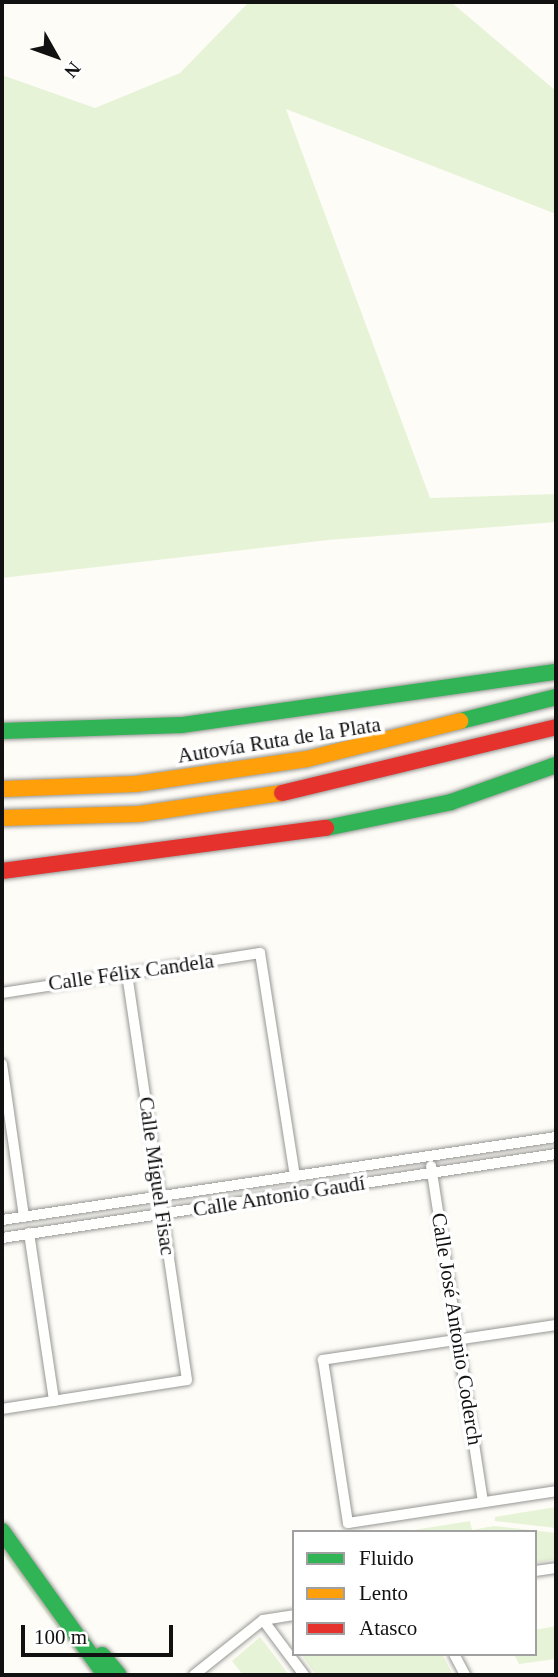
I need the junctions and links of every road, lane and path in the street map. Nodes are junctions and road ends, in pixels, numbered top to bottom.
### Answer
1 (556, 672) edge
2 (556, 697) edge
3 (556, 727) edge
4 (2, 731) edge
5 (556, 765) edge
6 (2, 789) edge
7 (2, 818) edge
8 (2, 871) edge
9 (127, 972) junction
10 (2, 993) edge
11 (2, 1064) edge
12 (556, 1137) edge
13 (556, 1154) edge
14 (430, 1156) junction
15 (432, 1172) junction
16 (295, 1177) junction
17 (159, 1197) junction
18 (162, 1214) junction
19 (24, 1216) junction
20 (2, 1220) edge
21 (29, 1233) junction
22 (2, 1238) edge
23 (556, 1325) edge
24 (459, 1341) junction
25 (54, 1401) junction
26 (2, 1409) edge
27 (556, 1491) edge
28 (483, 1502) junction
29 (2, 1531) edge
30 (556, 1568) edge
31 (537, 1572) edge
32 (292, 1615) edge
33 (263, 1620) junction
34 (68, 1621) junction
35 (455, 1656) edge
36 (104, 1672) edge
37 (119, 1675) edge
38 (194, 1675) edge
39 (304, 1675) edge
40 (465, 1675) edge

1 - 4 main road
2 - 6 main road, Autovía Ruta de la Plata
3 - 7 main road
5 - 8 main road
9 - 10 street, Calle Félix Candela
9 - 16 street, Calle Félix Candela
9 - 17 street, Calle Miguel Fisac
11 - 19 street
12 - 14 street, Calle Antonio Gaudí
13 - 15 street, Calle Antonio Gaudí
14 - 15 street, Calle José Antonio Coderch
14 - 16 street, Calle Antonio Gaudí
15 - 18 street, Calle Antonio Gaudí
15 - 24 street, Calle José Antonio Coderch
16 - 17 street, Calle Antonio Gaudí
17 - 18 street, Calle Miguel Fisac
17 - 19 street, Calle Antonio Gaudí
18 - 21 street, Calle Antonio Gaudí
18 - 25 street, Calle Miguel Fisac
19 - 20 street, Calle Antonio Gaudí
21 - 22 street, Calle Antonio Gaudí
21 - 25 street
23 - 24 street
24 - 28 street, Calle José Antonio Coderch
24 - 28 street
25 - 26 street
27 - 28 street
29 - 34 main road
30 - 31 street
32 - 33 street
33 - 38 street
33 - 39 street
34 - 36 main road
34 - 37 main road
35 - 40 street

